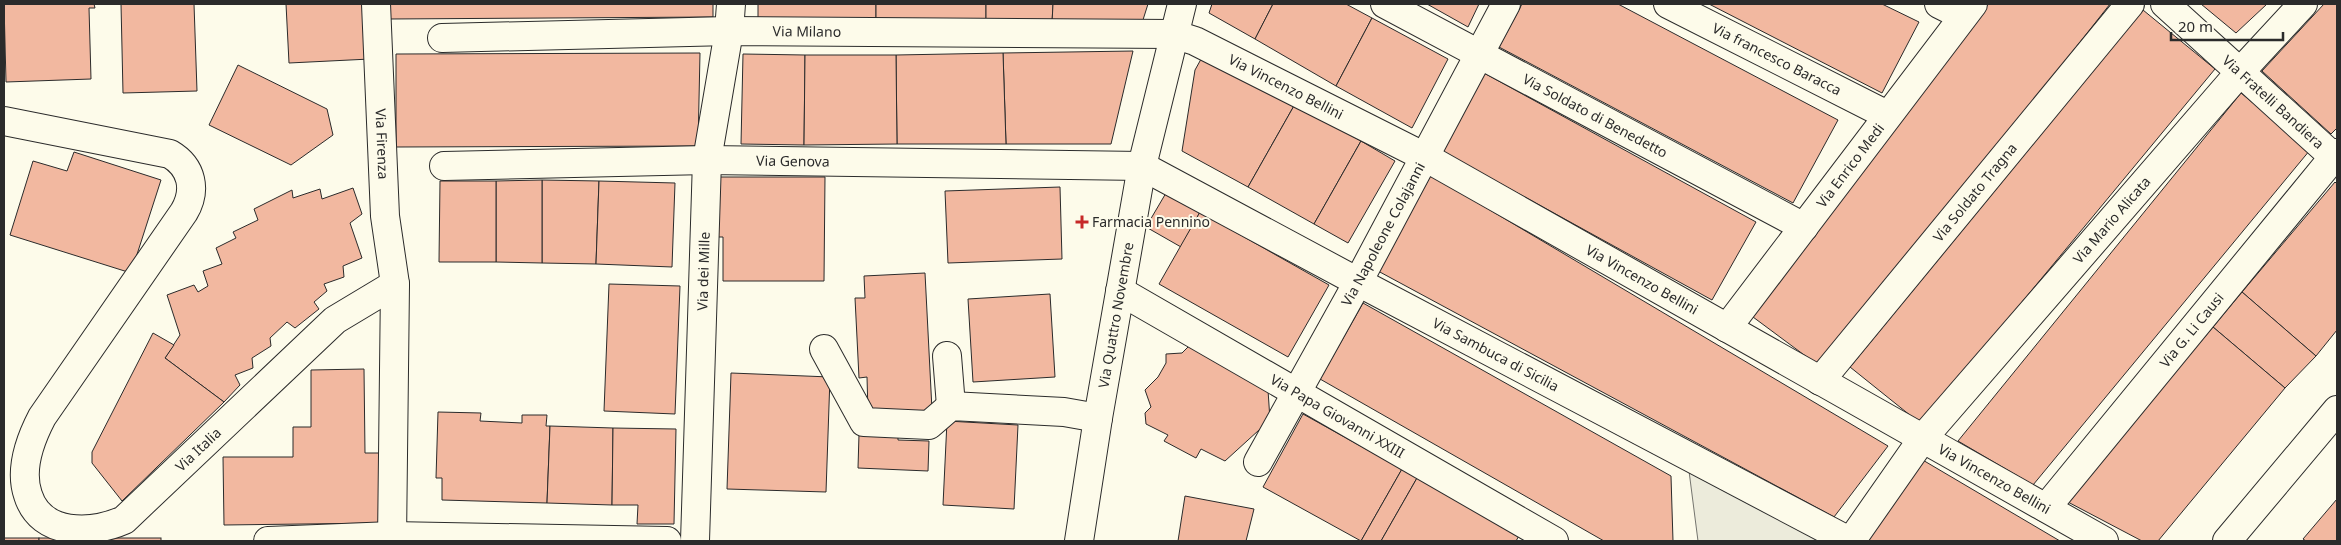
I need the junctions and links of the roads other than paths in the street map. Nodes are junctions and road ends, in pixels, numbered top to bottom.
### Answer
1 (376, 4) edge
2 (731, 4) edge
3 (1182, 4) edge
4 (1385, 4) edge
5 (1506, 4) edge
6 (1668, 4) edge
7 (1939, 4) edge
8 (2130, 4) edge
9 (2165, 4) edge
10 (2303, 4) edge
11 (1968, 10) edge
12 (729, 31) junction
13 (1173, 34) junction
14 (442, 38) dead end
15 (1479, 55) junction
16 (2241, 72) junction
17 (1887, 115) junction
18 (4, 121) edge
19 (2336, 156) edge
20 (1425, 157) junction
21 (707, 160) junction
22 (444, 166) dead end
23 (1142, 166) junction
24 (1804, 227) junction
25 (1358, 282) junction
26 (395, 284) junction
27 (1120, 291) junction
28 (1728, 328) junction
29 (824, 349) dead end
30 (947, 356) dead end
31 (1820, 381) junction
32 (1297, 392) junction
33 (951, 406) junction
34 (2337, 410) edge
35 (1098, 418) junction
36 (1923, 438) junction
37 (1258, 462) dead end
38 (2046, 508) junction
39 (392, 538) edge
40 (524, 540) edge
41 (268, 541) edge
42 (667, 541) edge
43 (695, 541) edge
44 (1079, 541) edge
45 (1554, 541) edge
46 (1850, 541) edge
47 (2104, 541) edge
48 (2226, 541) edge

1 - 26 street, Via Firenza
2 - 12 street, Via dei Mille
3 - 13 street, Via Quattro Novembre
4 - 15 street, Via Soldato di Benedetto
5 - 15 street, Via Napoleone Colajanni
6 - 17 street, Via francesco Baracca
7 - 11 street
8 - 31 street, Via Soldato Tragna
9 - 16 street, Via Fratelli Bandiera
10 - 16 street, Via Mario Alicata
11 - 17 street, Via Enrico Medi
12 - 13 street, Via Milano
12 - 14 street, Via Milano
12 - 21 street, Via dei Mille
13 - 20 street, Via Vincenzo Bellini
13 - 23 street, Via Quattro Novembre
15 - 20 street, Via Napoleone Colajanni
15 - 24 street, Via Soldato di Benedetto
16 - 19 street, Via Fratelli Bandiera
16 - 36 street, Via Mario Alicata
17 - 24 street, Via Enrico Medi
18 - 26 street, Via Italia
19 - 38 street, Via G. Li Causi
20 - 25 street, Via Napoleone Colajanni
20 - 28 street, Via Vincenzo Bellini
21 - 22 street, Via Genova
21 - 23 street, Via Genova
21 - 43 street, Via dei Mille
23 - 25 street, Via Sambuca di Sicilia
23 - 27 street, Via Quattro Novembre
24 - 28 street, Via Enrico Medi
25 - 32 street, Via Napoleone Colajanni
25 - 46 street, Via Sambuca di Sicilia
26 - 39 street
27 - 32 street, Via Papa Giovanni XXIII
27 - 35 street, Via Quattro Novembre
28 - 31 street, Via Vincenzo Bellini
29 - 33 street
30 - 33 street
31 - 36 street, Via Vincenzo Bellini
32 - 37 street, Via Napoleone Colajanni
32 - 45 street, Via Papa Giovanni XXIII
33 - 35 street
34 - 48 street
35 - 44 street, Via Quattro Novembre
36 - 38 street, Via Vincenzo Bellini
36 - 46 street, Via Mario Alicata
38 - 47 street, Via Vincenzo Bellini
39 - 40 street
39 - 41 street
40 - 42 street

